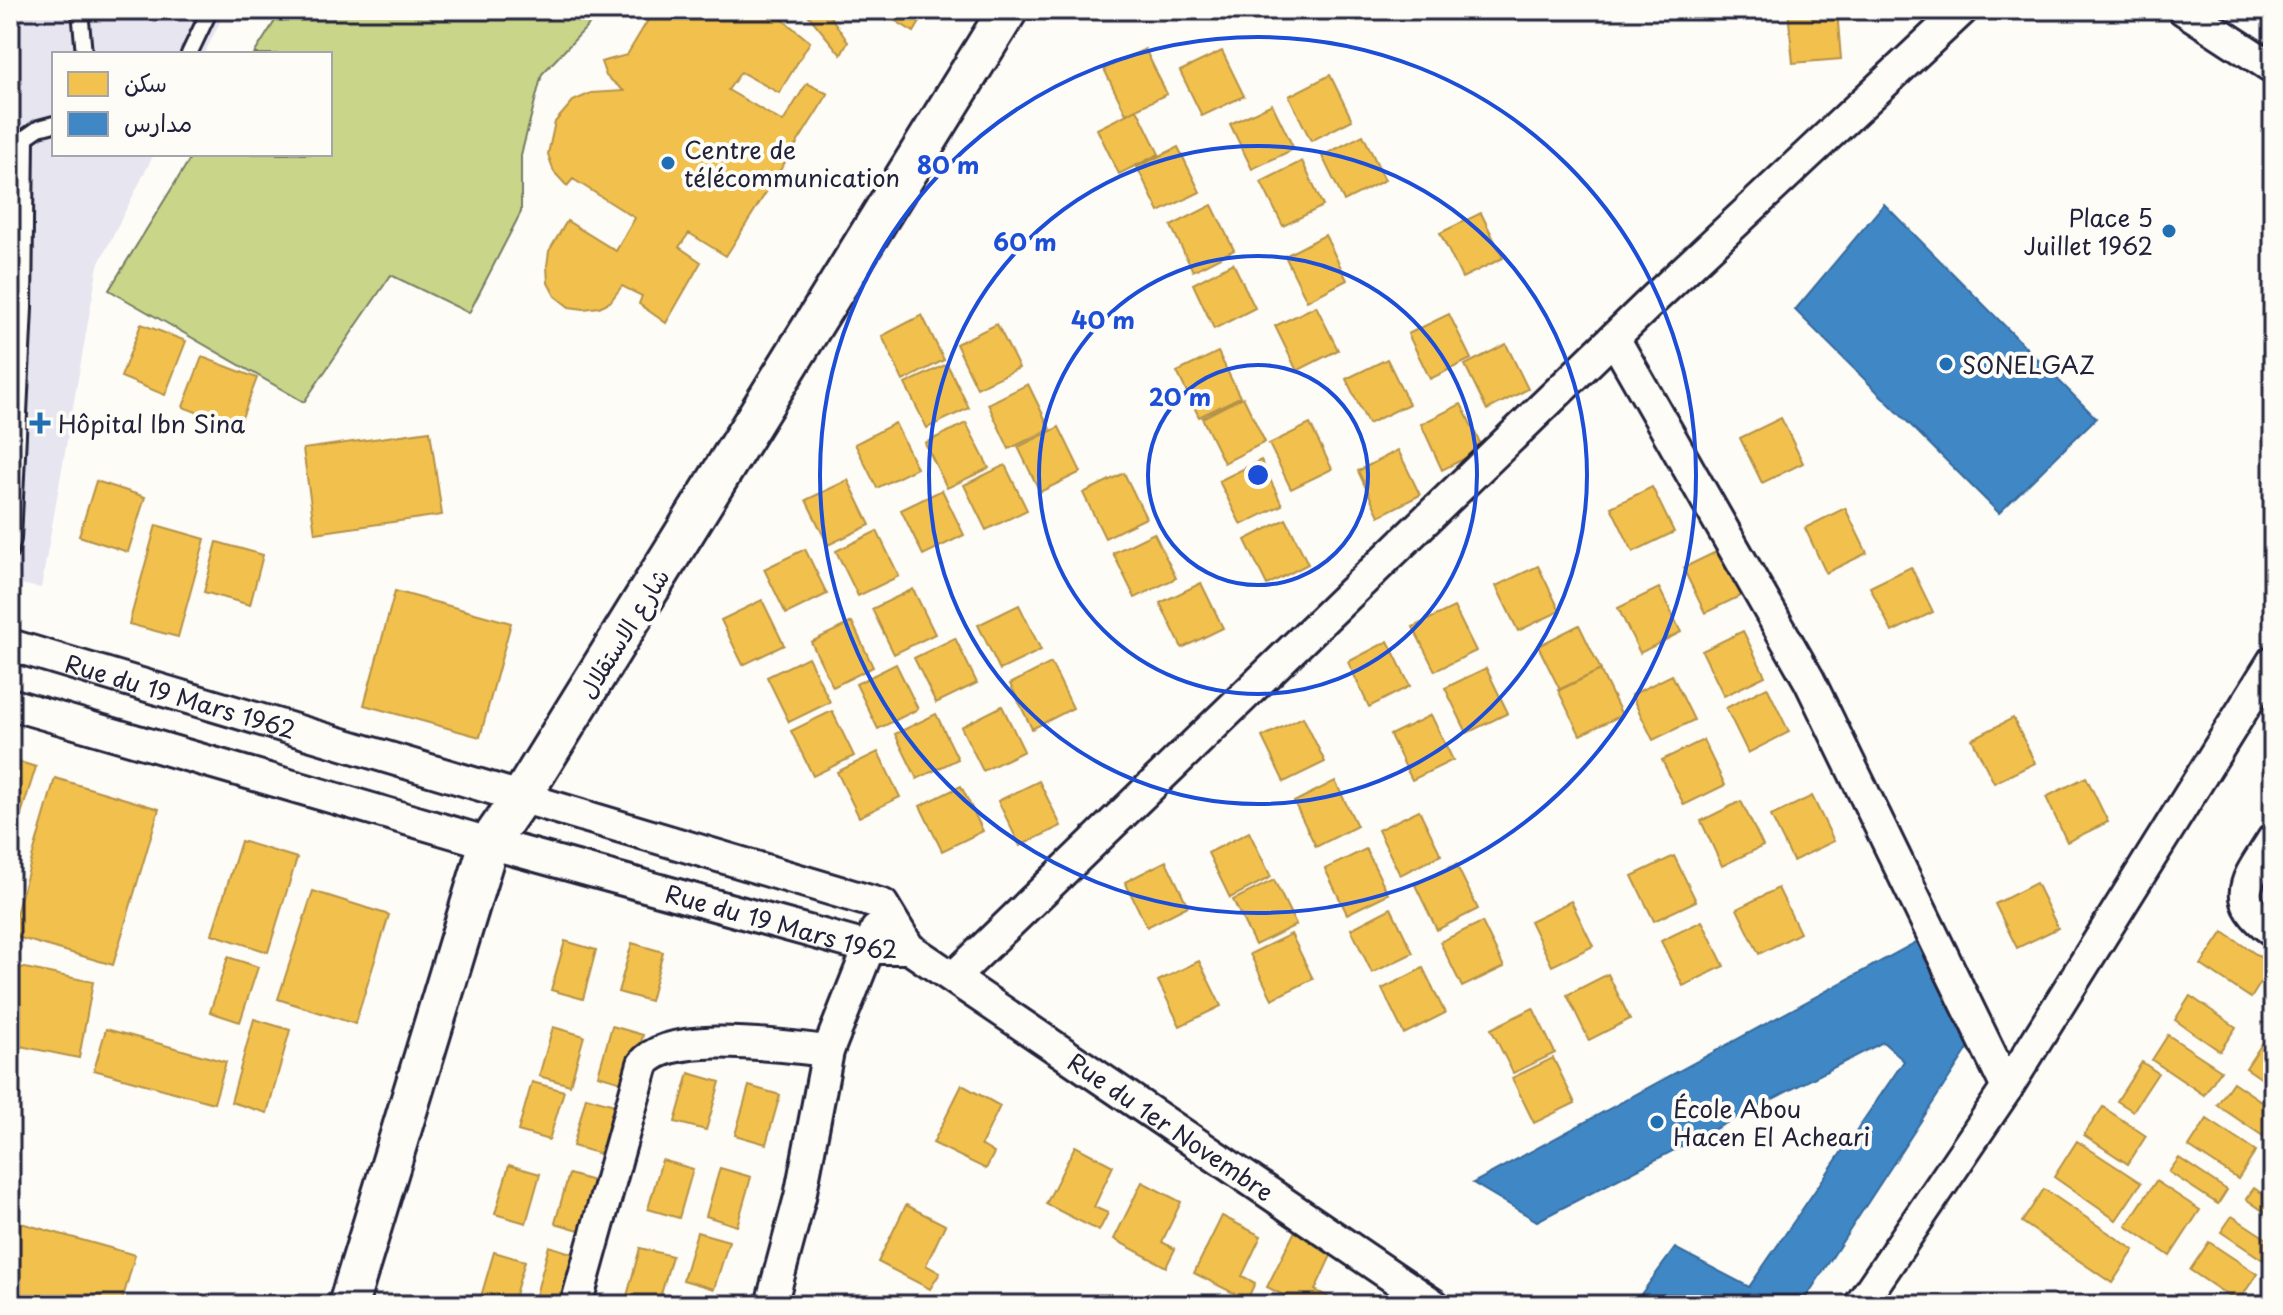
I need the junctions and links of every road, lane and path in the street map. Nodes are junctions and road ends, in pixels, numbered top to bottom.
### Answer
1 (80, 10) edge
2 (210, 10) edge
3 (1008, 10) edge
4 (1962, 10) edge
5 (2184, 10) edge
6 (84, 52) edge
7 (190, 52) edge
8 (2273, 68) edge
9 (52, 125) edge
10 (1614, 338) junction
11 (10, 552) edge
12 (10, 645) edge
13 (2273, 661) edge
14 (10, 704) edge
15 (521, 797) junction
16 (2273, 839) edge
17 (489, 843) junction
18 (883, 905) junction
19 (2273, 931) edge
20 (870, 948) junction
21 (909, 948) junction
22 (954, 977) junction
23 (828, 1051) junction
24 (2007, 1088) junction
25 (348, 1305) edge
26 (576, 1305) edge
27 (771, 1305) edge
28 (1433, 1305) edge
29 (1860, 1305) edge

1 - 6 lane
2 - 7 lane
3 - 15 street, شارع الاستقلال
4 - 10 street
5 - 8 street
9 - 11 lane
10 - 22 street
10 - 24 street
12 - 15 street, Rue du 19 Mars 1962
13 - 24 street
14 - 17 street, Rue du 19 Mars 1962
15 - 17 street, شارع الاستقلال
15 - 18 street, Rue du 19 Mars 1962
16 - 19 street
17 - 20 street, Rue du 19 Mars 1962
17 - 25 street, شارع الاستقلال
18 - 20 street
18 - 21 street, Rue du 19 Mars 1962
20 - 21 street, Rue du 19 Mars 1962
20 - 23 street
21 - 22 street, Rue du 1er Novembre
22 - 28 street, Rue du 1er Novembre
23 - 26 street
23 - 27 street
24 - 29 street

